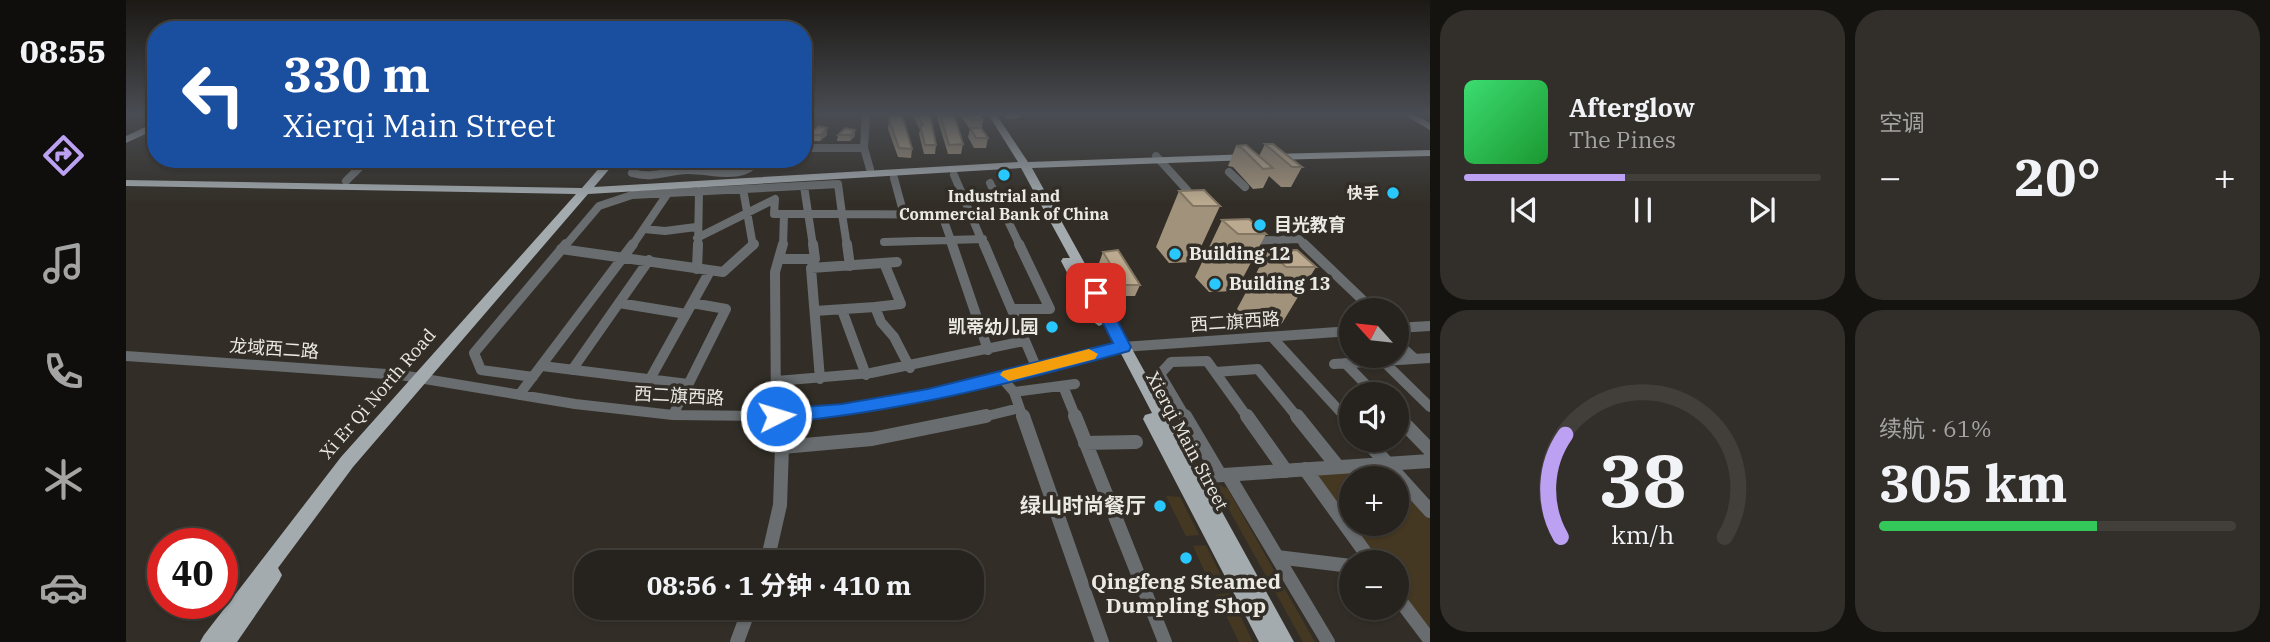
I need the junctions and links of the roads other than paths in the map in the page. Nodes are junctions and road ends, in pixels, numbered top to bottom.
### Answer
1 (864, 144) edge
2 (1006, 144) edge
3 (1009, 144) edge
4 (812, 148) edge
5 (864, 148) junction
6 (1430, 151) edge
7 (1157, 158) junction
8 (1019, 163) junction
9 (359, 168) edge
10 (607, 168) edge
11 (613, 168) edge
12 (635, 168) edge
13 (751, 168) edge
14 (870, 169) junction
15 (1229, 172) dead end
16 (954, 175) dead end
17 (679, 176) junction
18 (894, 178) dead end
19 (126, 180) edge
20 (346, 181) junction
21 (990, 183) dead end
22 (804, 186) junction
23 (593, 187) junction
24 (1245, 187) dead end
25 (743, 189) junction
26 (699, 191) junction
27 (668, 193) junction
28 (1198, 206) edge
29 (748, 212) junction
30 (784, 214) junction
31 (808, 214) junction
32 (842, 214) junction
33 (904, 215) junction
34 (942, 215) junction
35 (972, 215) junction
36 (696, 227) junction
37 (645, 229) junction
38 (697, 238) junction
39 (983, 239) junction
40 (950, 240) junction
41 (884, 242) dead end
42 (1231, 242) edge
43 (561, 248) junction
44 (625, 256) junction
45 (780, 259) junction
46 (649, 260) junction
47 (897, 262) dead end
48 (884, 263) junction
49 (850, 266) junction
50 (697, 269) junction
51 (710, 271) junction
52 (1360, 298) edge
53 (619, 303) junction
54 (875, 307) junction
55 (689, 309) junction
56 (1012, 309) junction
57 (842, 310) junction
58 (815, 311) junction
59 (1430, 326) edge
60 (1409, 327) edge
61 (1339, 332) edge
62 (1272, 337) junction
63 (1024, 341) junction
64 (1118, 348) junction
65 (988, 350) junction
66 (1409, 350) edge
67 (126, 356) edge
68 (1424, 360) edge
69 (542, 366) junction
70 (910, 368) junction
71 (1345, 368) edge
72 (1391, 368) edge
73 (1037, 369) junction
74 (572, 370) junction
75 (1215, 372) junction
76 (866, 375) junction
77 (533, 377) junction
78 (1001, 377) junction
79 (423, 378) junction
80 (650, 379) junction
81 (820, 379) junction
82 (777, 381) junction
83 (1362, 382) edge
84 (688, 384) junction
85 (1014, 392) junction
86 (519, 395) junction
87 (1430, 407) edge
88 (1019, 408) junction
89 (1339, 411) edge
90 (673, 415) junction
91 (776, 416) junction
92 (1409, 428) edge
93 (1136, 442) dead end
94 (1086, 443) junction
95 (1430, 450) edge
96 (1377, 452) edge
97 (1430, 461) edge
98 (1387, 463) junction
99 (1338, 467) junction
100 (1305, 469) junction
101 (1286, 471) junction
102 (1224, 475) junction
103 (1194, 477) junction
104 (1430, 511) edge
105 (770, 550) edge
106 (1363, 550) edge
107 (1278, 557) junction
108 (1339, 565) edge
109 (1409, 612) edge
110 (745, 620) edge
111 (1430, 640) edge
112 (211, 642) edge
113 (224, 642) edge
114 (737, 642) edge
115 (1102, 642) edge
116 (1165, 642) edge
117 (1270, 642) edge
118 (1283, 642) edge
119 (1328, 642) edge

1 - 5 street
2 - 8 main road, Xierqi Main Street
3 - 8 main road, Xierqi Main Street
4 - 5 street
5 - 14 street
6 - 7 main road
7 - 8 main road
7 - 28 street
8 - 14 main road
8 - 23 main road
8 - 64 main road, Xierqi Main Street
9 - 20 street
10 - 23 main road
11 - 23 main road
12 - 17 street
13 - 17 street
14 - 17 main road
15 - 24 street
16 - 35 street
17 - 23 main road
18 - 33 street
19 - 20 main road
19 - 23 main road
20 - 23 main road
21 - 56 street
22 - 25 street
22 - 31 street
22 - 32 street
23 - 79 main road, Xi Er Qi North Road
25 - 26 street
25 - 29 street
26 - 27 street
26 - 36 street
27 - 37 street
27 - 43 street
29 - 30 street
29 - 38 street
29 - 51 street
30 - 31 street
30 - 45 street
31 - 32 street
31 - 45 street
32 - 33 street
32 - 49 street
33 - 34 street
34 - 35 street
34 - 40 street
35 - 39 street
36 - 37 street
36 - 38 street
37 - 44 street
38 - 50 street
39 - 40 street
39 - 56 street
40 - 41 street
40 - 65 street
42 - 52 street
43 - 44 street
43 - 77 street
44 - 46 street
44 - 69 street
45 - 82 street
46 - 50 street
46 - 53 street
47 - 48 street
48 - 49 street
48 - 54 street
49 - 58 street
50 - 51 street
51 - 55 street
53 - 55 street
53 - 74 street
54 - 57 street
54 - 70 street
55 - 80 street
55 - 84 street
56 - 63 street
57 - 58 street
57 - 76 street
58 - 81 street
59 - 60 street
61 - 62 street, 西二旗西路
62 - 64 street, 西二旗西路
62 - 89 street
63 - 65 street
63 - 73 street
64 - 73 street, 西二旗西路
64 - 103 main road, Xierqi Main Street
64 - 117 main road, Xierqi Main Street
65 - 70 street
66 - 68 street
67 - 79 street, 龙域西二路
69 - 74 street
69 - 77 street
70 - 76 street
71 - 83 street
72 - 87 street
73 - 78 street, 西二旗西路
74 - 80 street
75 - 99 street
75 - 101 street
75 - 102 street
76 - 81 street
77 - 86 street
78 - 85 street
78 - 91 street, 西二旗西路
79 - 86 street, 西二旗西路
79 - 112 main road, Xi Er Qi North Road
79 - 113 main road, Xi Er Qi North Road
80 - 84 street
81 - 82 street
82 - 91 street
84 - 90 street
85 - 88 street
85 - 94 street
86 - 90 street, 西二旗西路
88 - 105 street
88 - 115 street
90 - 91 street, 西二旗西路
92 - 95 street
93 - 94 street
94 - 116 street
96 - 98 street
97 - 98 street
98 - 99 street
98 - 104 street
99 - 100 street
100 - 101 street
100 - 106 street
101 - 102 street
102 - 103 street
102 - 107 street
103 - 118 main road, Xierqi Main Street
107 - 108 street
107 - 119 street
109 - 111 street
110 - 114 street

